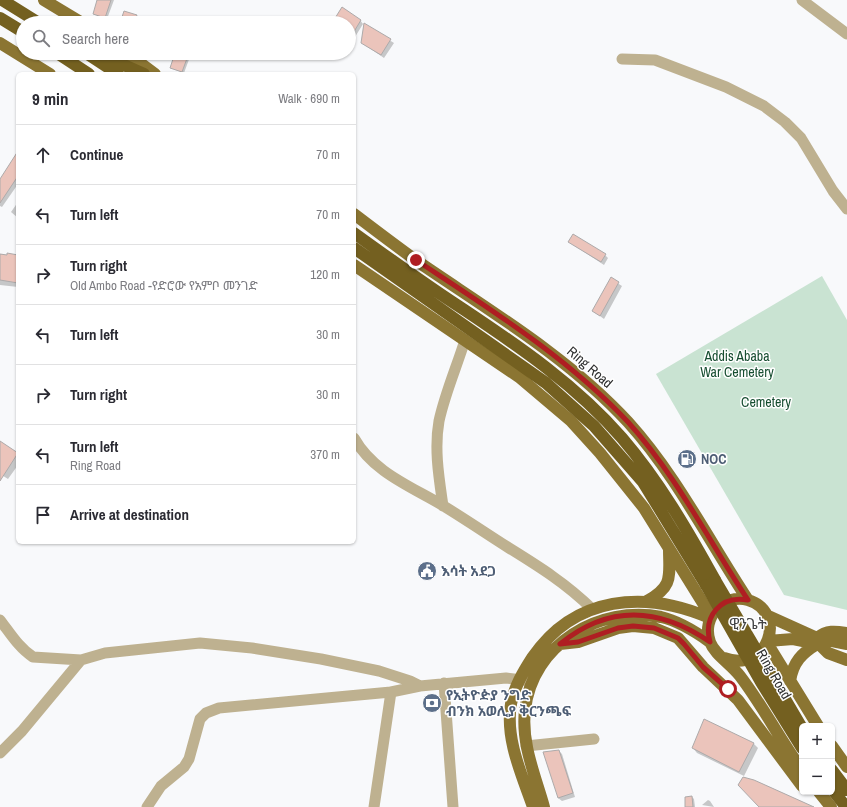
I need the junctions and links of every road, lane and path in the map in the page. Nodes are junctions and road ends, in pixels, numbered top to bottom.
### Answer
1 (2, 0) edge
2 (44, 0) edge
3 (802, 0) edge
4 (28, 16) edge
5 (70, 16) edge
6 (0, 18) edge
7 (16, 28) edge
8 (847, 34) edge
9 (0, 43) edge
10 (16, 53) edge
11 (622, 59) dead end
12 (27, 60) edge
13 (64, 60) edge
14 (68, 60) edge
15 (97, 60) edge
16 (113, 60) edge
17 (136, 60) edge
18 (47, 72) edge
19 (74, 72) edge
20 (86, 72) edge
21 (115, 72) edge
22 (140, 72) edge
23 (152, 72) edge
24 (847, 209) edge
25 (356, 215) edge
26 (356, 234) edge
27 (356, 249) edge
28 (356, 266) edge
29 (466, 340) junction
30 (356, 441) edge
31 (443, 506) junction
32 (669, 549) junction
33 (748, 600) junction
34 (647, 601) junction
35 (592, 609) junction
36 (766, 615) junction
37 (711, 617) junction
38 (0, 620) edge
39 (847, 633) edge
40 (710, 642) junction
41 (768, 642) junction
42 (818, 642) junction
43 (560, 644) junction
44 (847, 644) edge
45 (847, 649) edge
46 (724, 658) junction
47 (80, 660) junction
48 (847, 660) edge
49 (518, 680) junction
50 (532, 681) junction
51 (790, 681) junction
52 (444, 683) junction
53 (420, 686) junction
54 (391, 692) junction
55 (799, 723) edge
56 (816, 723) edge
57 (594, 739) dead end
58 (799, 743) edge
59 (526, 746) junction
60 (835, 750) edge
61 (0, 753) edge
62 (799, 765) edge
63 (847, 767) edge
64 (835, 774) edge
65 (799, 782) edge
66 (847, 790) edge
67 (835, 793) edge
68 (819, 795) edge
69 (147, 807) edge
70 (374, 807) edge
71 (453, 807) edge
72 (533, 807) edge
73 (544, 807) edge
74 (830, 807) edge
75 (846, 807) edge

1 - 4 highway
2 - 5 main road
3 - 8 street
6 - 7 highway
9 - 10 main road
11 - 24 street
12 - 18 main road
13 - 19 highway
14 - 20 highway
15 - 21 highway
16 - 22 highway
17 - 23 main road
25 - 33 main road, Ring Road
26 - 55 highway, Ring Road, bridge
27 - 58 highway, Ring Road, bridge
28 - 29 main road
29 - 31 street
29 - 32 main road
30 - 31 street
31 - 35 street
32 - 34 main road
32 - 37 main road
33 - 36 main road
33 - 37 main road
34 - 35 main road
34 - 37 main road
35 - 49 main road
36 - 41 main road
36 - 42 main road
37 - 40 main road
38 - 47 street
39 - 42 main road
40 - 43 main road
40 - 46 main road
41 - 42 main road
41 - 46 main road
41 - 51 main road
42 - 44 main road
42 - 45 main road
42 - 48 main road
42 - 51 main road
43 - 50 main road
43 - 65 main road
46 - 62 main road
47 - 53 street
47 - 61 street
49 - 50 street
49 - 52 street
49 - 72 main road
50 - 59 main road
51 - 56 main road
52 - 53 street
52 - 71 street
53 - 54 street
54 - 69 street
54 - 70 street
57 - 59 street
59 - 73 main road
60 - 63 main road
64 - 66 highway
67 - 75 highway
68 - 74 main road

